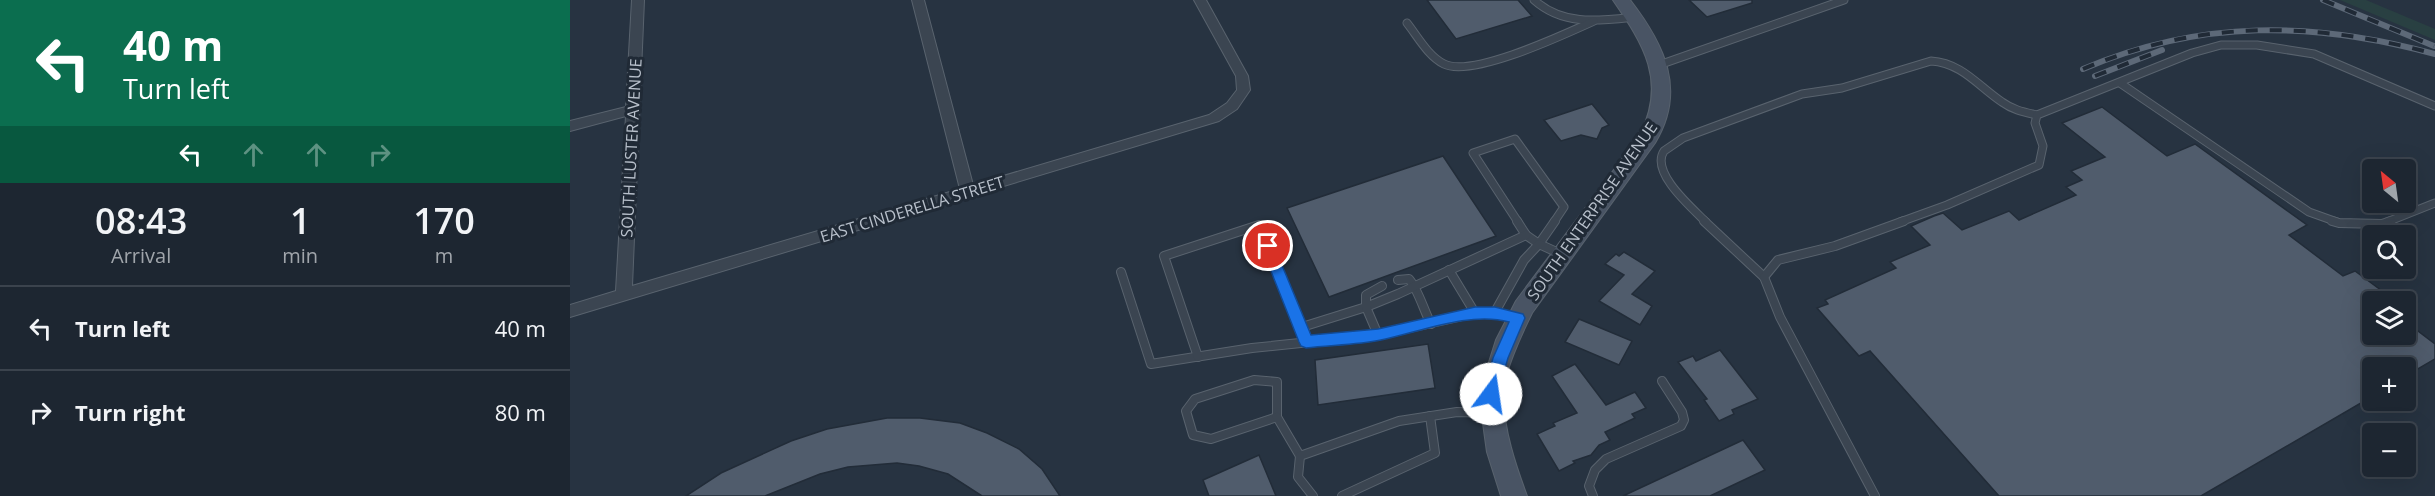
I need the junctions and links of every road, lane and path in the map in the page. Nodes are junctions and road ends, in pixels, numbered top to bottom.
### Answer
1 (638, 0) edge
2 (918, 0) edge
3 (1200, 0) edge
4 (1534, 0) edge
5 (1844, 0) edge
6 (1628, 8) edge
7 (1594, 21) junction
8 (1407, 23) dead end
9 (1659, 65) junction
10 (2120, 83) junction
11 (2435, 106) edge
12 (633, 110) junction
13 (2037, 115) junction
14 (570, 126) edge
15 (968, 191) junction
16 (2435, 203) edge
17 (1526, 235) junction
18 (1539, 244) junction
19 (1563, 255) junction
20 (1449, 270) junction
21 (1121, 272) dead end
22 (1764, 277) junction
23 (1398, 280) dead end
24 (1382, 286) dead end
25 (1416, 287) junction
26 (624, 295) junction
27 (1366, 307) junction
28 (570, 311) edge
29 (1495, 312) junction
30 (1475, 313) junction
31 (1517, 318) junction
32 (1431, 324) junction
33 (1302, 327) junction
34 (1378, 334) junction
35 (1306, 342) junction
36 (1198, 357) junction
37 (1662, 381) dead end
38 (1493, 412) junction
39 (1430, 416) junction
40 (1277, 417) junction
41 (1299, 456) junction
42 (1313, 496) edge
43 (1342, 496) edge
44 (1514, 496) edge
45 (1593, 496) edge
46 (1875, 496) edge

1 - 12 street, SOUTH LUSTER AVENUE
2 - 15 street
3 - 15 street, EAST CINDERELLA STREET
4 - 7 lane
5 - 9 lane
6 - 7 lane
6 - 9 street, SOUTH ENTERPRISE AVENUE
7 - 8 lane
9 - 19 street, SOUTH ENTERPRISE AVENUE
10 - 11 lane
10 - 13 lane
10 - 16 lane
12 - 14 street
12 - 26 street, SOUTH LUSTER AVENUE
13 - 22 lane
13 - 22 lane
15 - 26 street, EAST CINDERELLA STREET
17 - 18 lane
17 - 18 lane
17 - 20 lane
18 - 19 lane
18 - 29 lane
19 - 31 street, SOUTH ENTERPRISE AVENUE
20 - 25 lane
20 - 30 lane
21 - 36 lane
22 - 46 lane
23 - 25 lane
24 - 27 lane
25 - 27 lane
25 - 32 lane
26 - 28 street, EAST CINDERELLA STREET
27 - 33 lane
27 - 34 lane
29 - 30 lane
29 - 31 lane
30 - 32 lane
31 - 38 street, SOUTH ENTERPRISE AVENUE
32 - 34 lane
33 - 35 lane
33 - 36 lane
34 - 35 lane
35 - 36 lane
37 - 45 lane
38 - 39 lane
38 - 44 street, SOUTH ENTERPRISE AVENUE
39 - 41 lane
39 - 43 lane
40 - 40 lane
40 - 41 lane
41 - 42 lane

